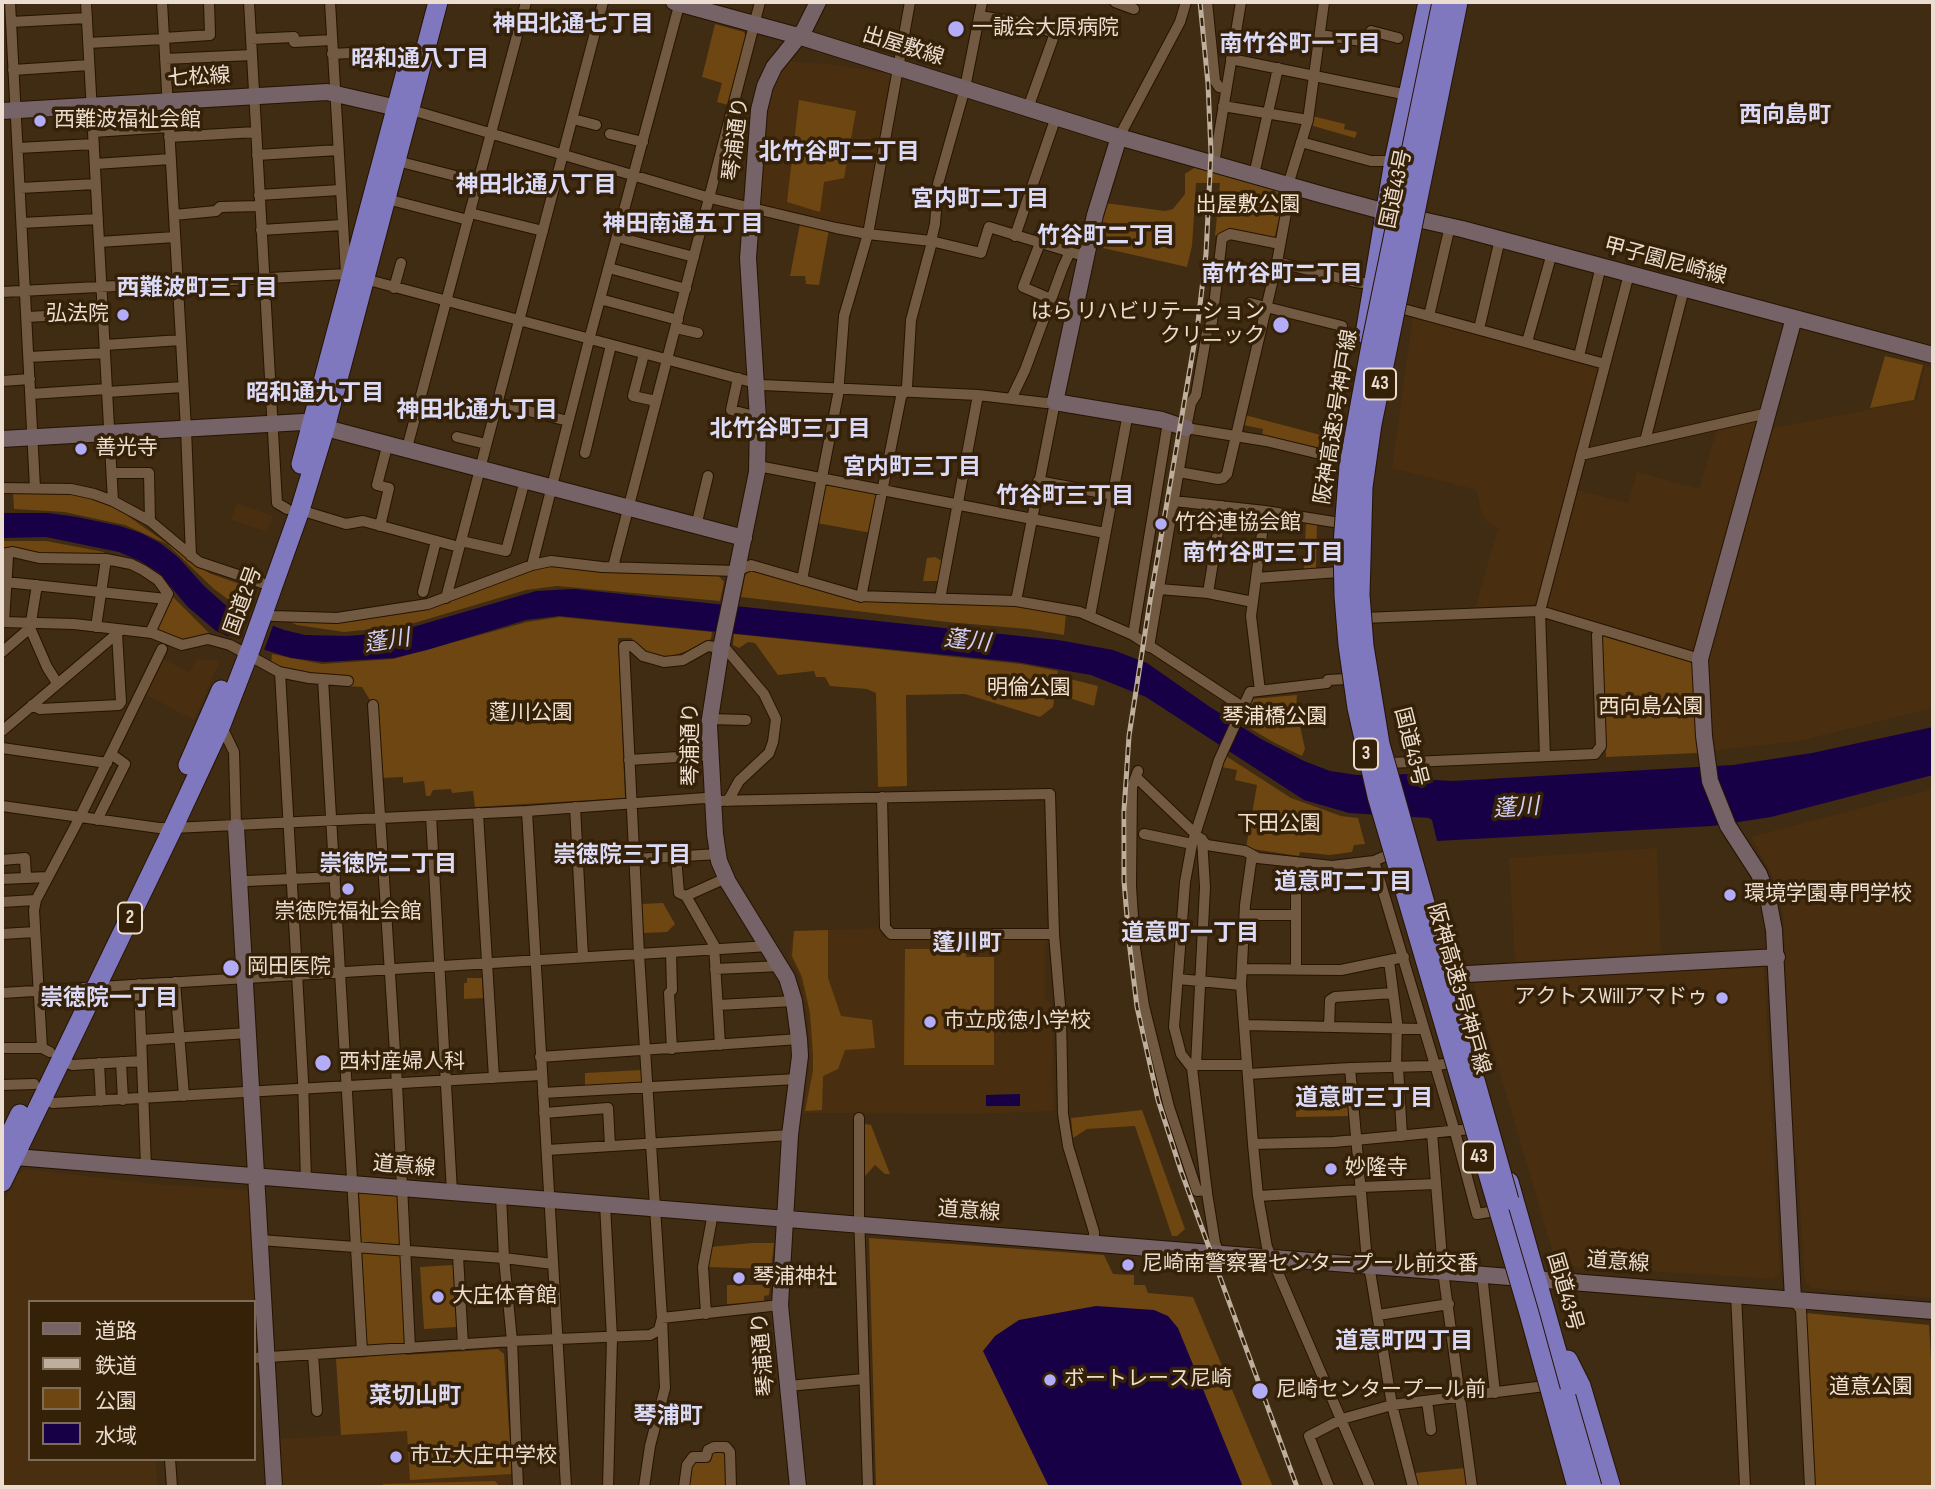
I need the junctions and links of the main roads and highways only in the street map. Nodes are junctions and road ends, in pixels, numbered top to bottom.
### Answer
1 (425, 2) edge
2 (438, 2) edge
3 (1427, 2) edge
4 (1441, 2) edge
5 (1459, 2) edge
6 (404, 109) junction
7 (354, 277) junction
8 (294, 510) junction
9 (259, 614) junction
10 (244, 650) junction
11 (166, 828) junction
12 (6, 1155) edge
13 (2, 1182) edge
14 (1549, 1325) junction
15 (1581, 1386) junction
16 (1575, 1487) edge
17 (1594, 1487) edge
18 (1611, 1487) edge
19 (1621, 1487) edge

1 - 6 highway, 国道2号 / 2
2 - 6 highway, 国道2号 / 2
3 - 16 highway, 国道43号 / 43, bridge
4 - 16 highway, 阪神高速3号神戸線 / 3, bridge
5 - 14 highway, 国道43号 / 43, bridge
5 - 17 highway, 阪神高速3号神戸線 / 3, bridge
6 - 7 highway, 国道2号 / 2
6 - 7 highway, 国道2号 / 2
7 - 8 highway, 国道2号 / 2
8 - 9 highway, 国道2号 / 2
8 - 9 highway, 国道2号 / 2
9 - 10 highway, 国道2号 / 2
10 - 11 highway, 国道2号 / 2
10 - 11 highway, 国道2号 / 2
11 - 12 highway, 国道2号 / 2
12 - 13 highway, 国道2号 / 2
14 - 15 highway
14 - 17 highway, 国道43号 / 43
15 - 18 highway
15 - 19 highway

